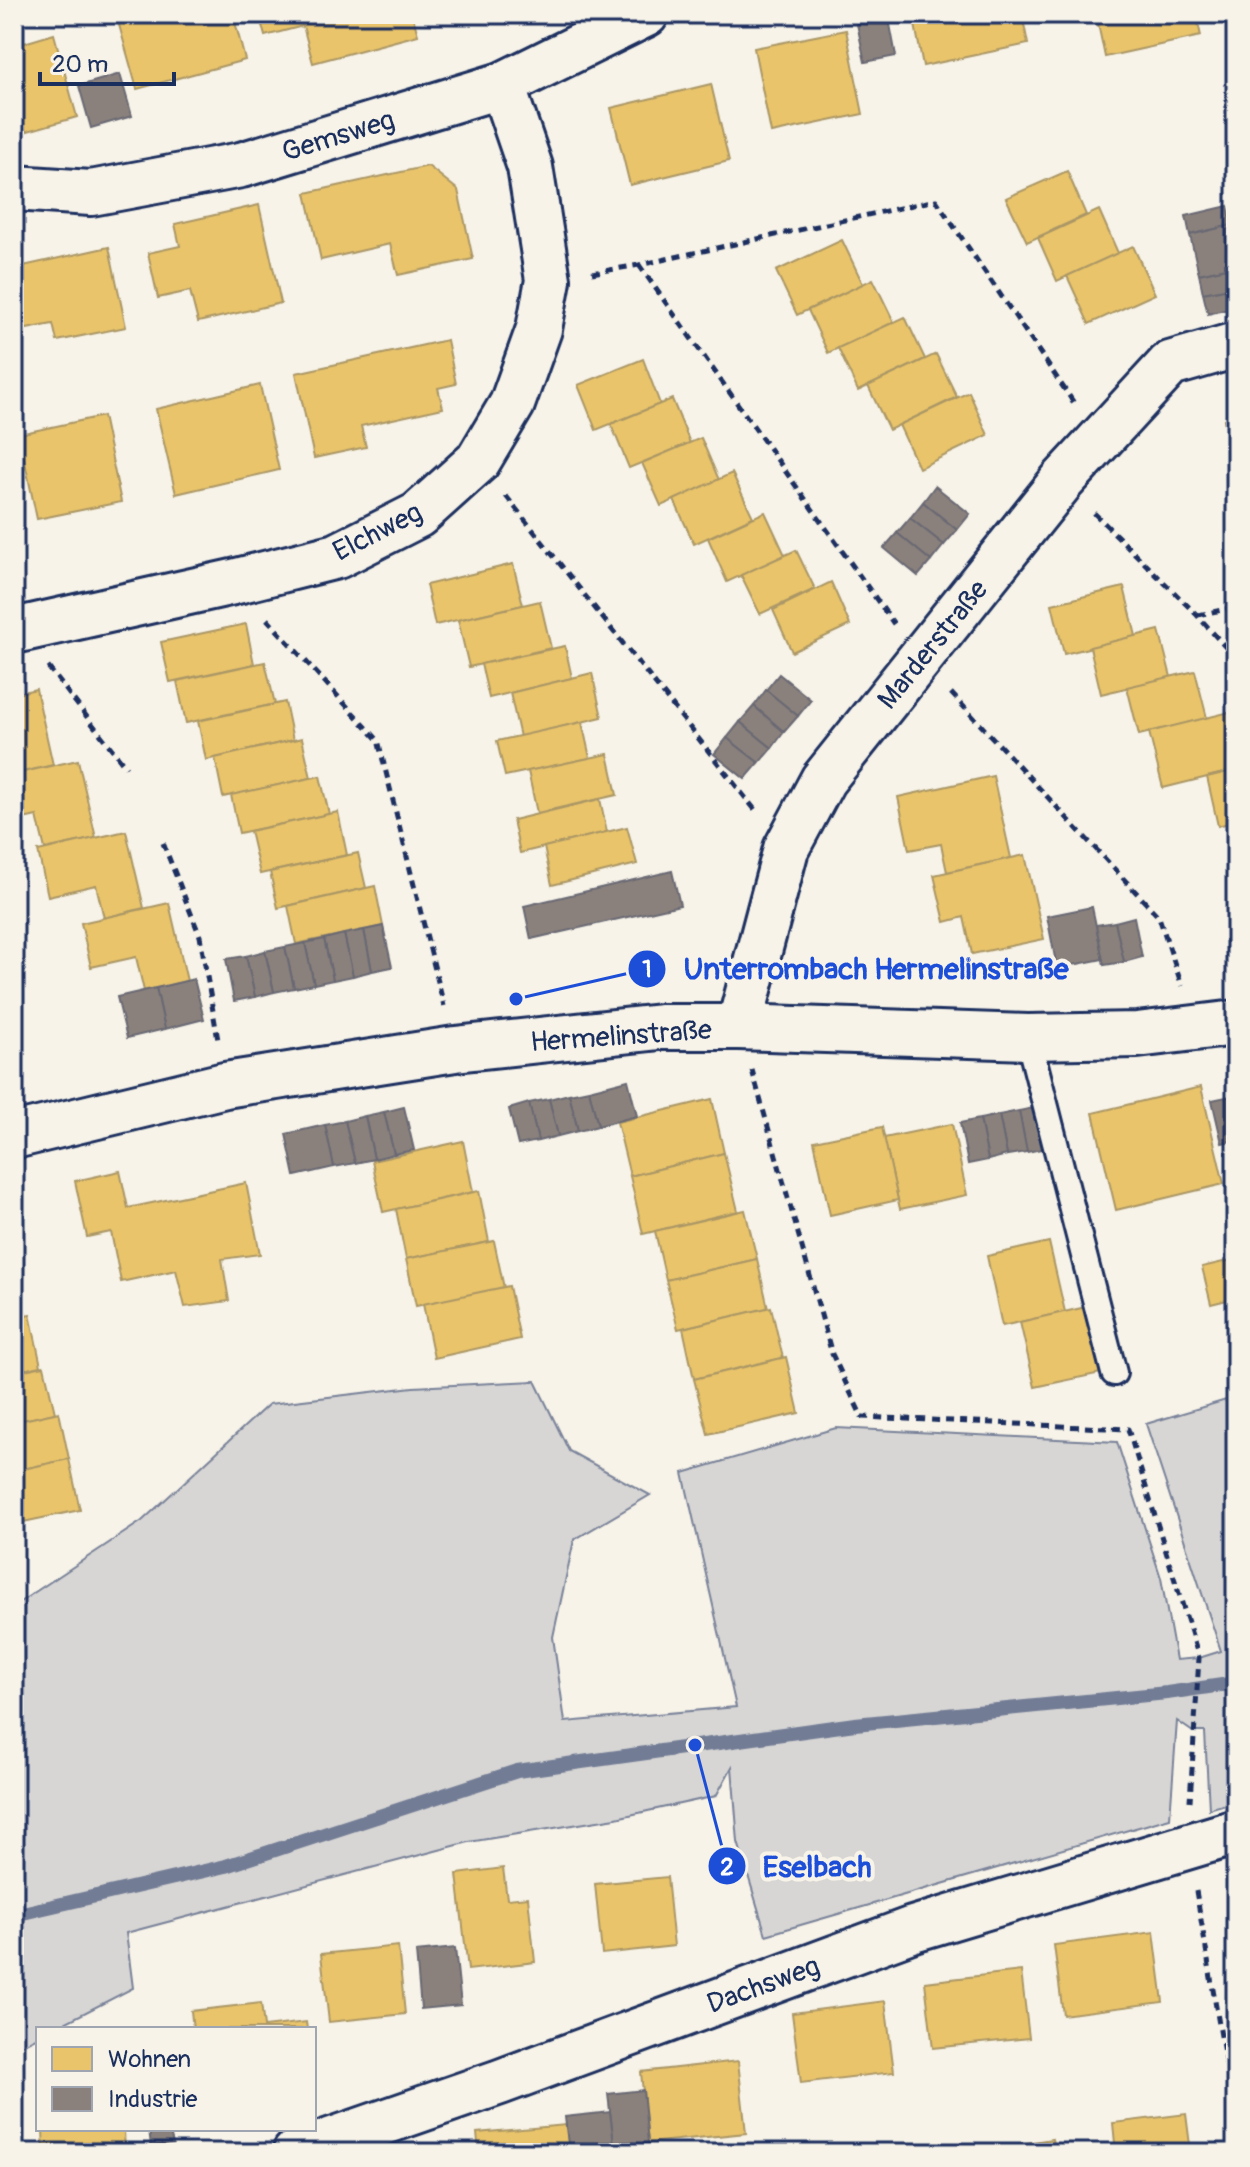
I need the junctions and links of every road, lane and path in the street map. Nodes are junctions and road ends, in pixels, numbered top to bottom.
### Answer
1 (646, 14) edge
2 (502, 85) junction
3 (14, 188) edge
4 (639, 265) junction
5 (548, 280) junction
6 (1236, 345) edge
7 (1100, 439) junction
8 (478, 461) junction
9 (1118, 536) dead end
10 (233, 582) junction
11 (1236, 607) edge
12 (1197, 615) junction
13 (16, 630) edge
14 (1236, 659) edge
15 (919, 660) junction
16 (126, 767) dead end
17 (163, 843) dead end
18 (786, 849) junction
19 (1216, 1026) edge
20 (739, 1027) junction
21 (1028, 1037) junction
22 (455, 1049) junction
23 (225, 1085) junction
24 (14, 1136) edge
25 (1114, 1373) dead end
26 (1236, 1832) edge
27 (1188, 1845) junction
28 (1236, 2123) edge
29 (295, 2153) edge

1 - 2 street, Gemsweg
2 - 3 street, Gemsweg
2 - 5 street, Elchweg
4 - 5 path
4 - 7 path
4 - 15 path
5 - 8 street, Elchweg
6 - 7 street, Marderstraße
7 - 15 street, Marderstraße
8 - 10 street, Elchweg
8 - 18 path
9 - 12 path
10 - 13 street, Elchweg
10 - 22 path
11 - 12 path
12 - 14 path
13 - 16 path
15 - 18 street, Marderstraße
15 - 19 path
17 - 23 path
18 - 20 street, Marderstraße
19 - 21 street, Hermelinstraße
20 - 21 street, Hermelinstraße
20 - 22 street, Hermelinstraße
20 - 27 path
21 - 25 lane
22 - 23 street, Hermelinstraße
23 - 24 street, Hermelinstraße
26 - 27 street, Dachsweg
27 - 28 path
27 - 29 street, Dachsweg

